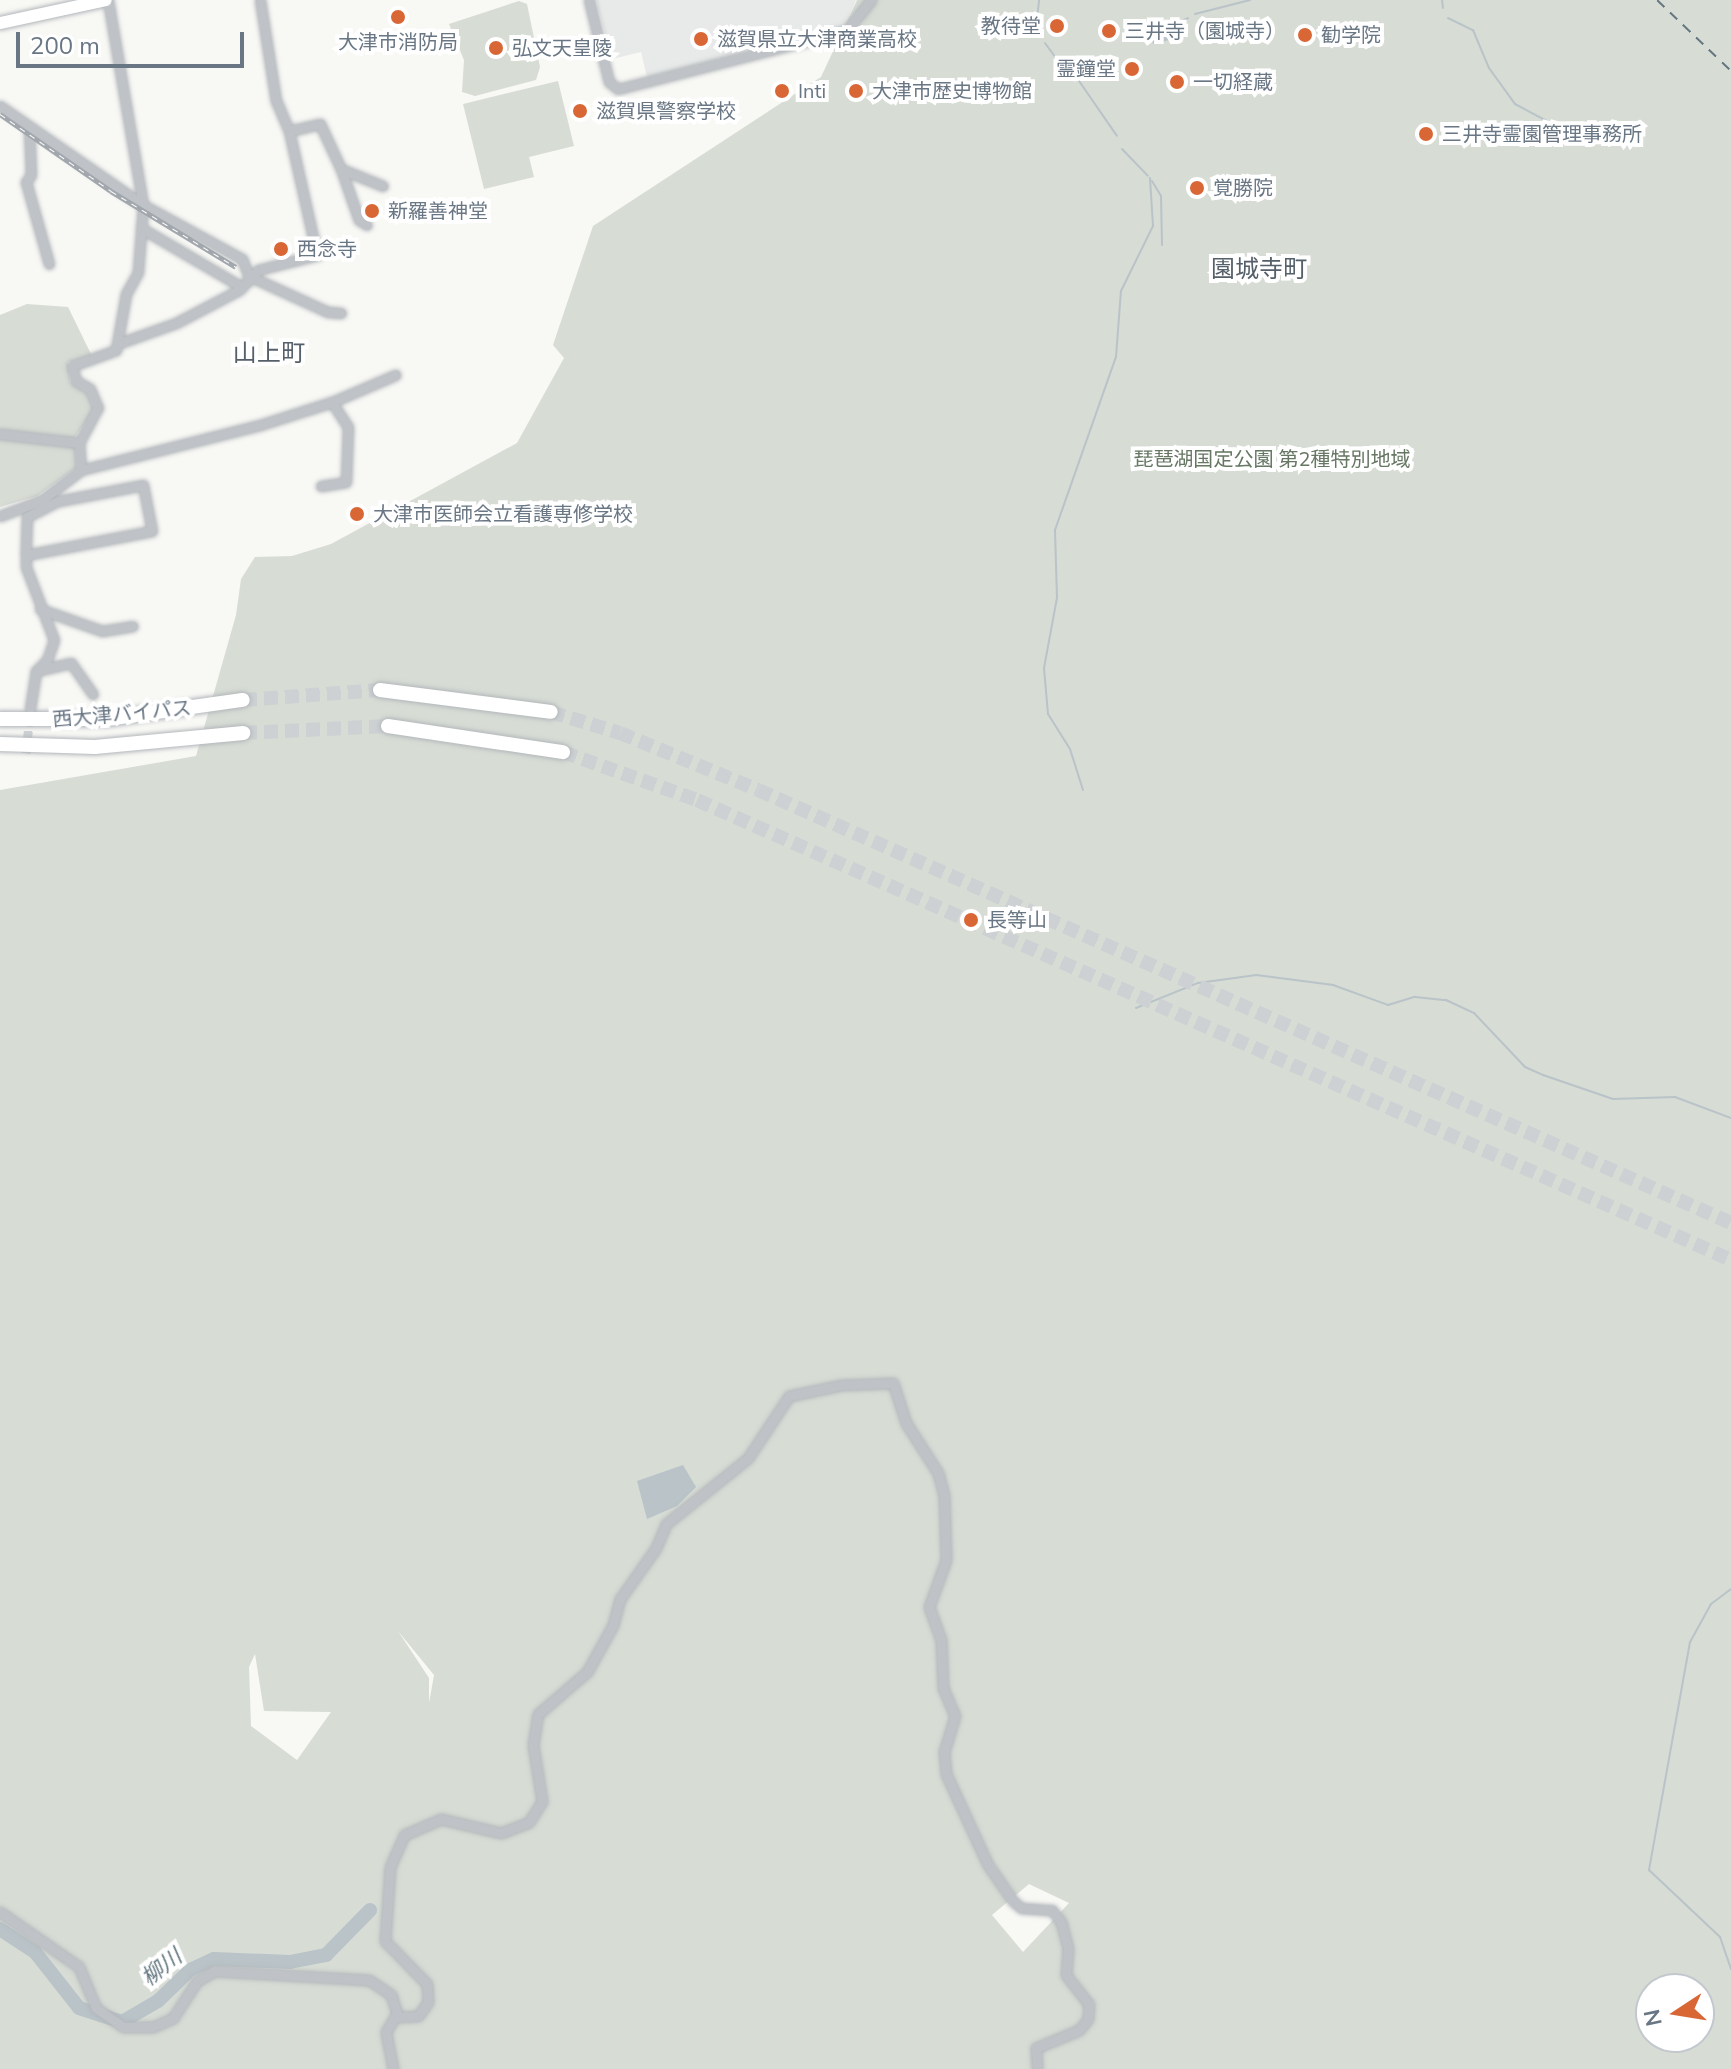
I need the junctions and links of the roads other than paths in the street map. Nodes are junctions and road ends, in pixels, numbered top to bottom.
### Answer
1 (107, 0) edge
2 (260, 0) edge
3 (589, 0) edge
4 (871, 0) edge
5 (0, 23) edge
6 (0, 106) edge
7 (29, 126) junction
8 (289, 131) junction
9 (341, 169) junction
10 (383, 186) dead end
11 (143, 205) junction
12 (367, 225) dead end
13 (141, 228) junction
14 (49, 264) dead end
15 (249, 276) junction
16 (242, 287) junction
17 (341, 313) dead end
18 (117, 344) junction
19 (395, 375) dead end
20 (332, 402) junction
21 (0, 434) edge
22 (79, 443) junction
23 (81, 470) junction
24 (321, 486) dead end
25 (57, 490) junction
26 (62, 500) junction
27 (0, 516) edge
28 (26, 555) junction
29 (40, 609) junction
30 (133, 626) dead end
31 (36, 671) junction
32 (380, 690) tunnel mouth
33 (93, 694) dead end
34 (243, 700) tunnel mouth
35 (30, 708) tunnel mouth
36 (551, 712) tunnel mouth
37 (0, 719) edge
38 (388, 726) tunnel mouth
39 (243, 733) tunnel mouth
40 (0, 744) edge
41 (563, 752) tunnel mouth
42 (0, 1912) edge
43 (396, 2015) junction
44 (393, 2069) edge
45 (1037, 2069) edge

1 - 5 main road
1 - 11 street
2 - 8 street
3 - 4 street
6 - 7 street
7 - 11 street
7 - 14 street
8 - 9 street
8 - 15 street
9 - 10 street
9 - 12 street
11 - 13 street
11 - 15 street
13 - 16 street
13 - 18 street
15 - 16 street
15 - 17 street
16 - 18 street
18 - 22 street
19 - 20 street
20 - 23 street
20 - 24 street
21 - 22 street
22 - 23 street
23 - 25 street
25 - 26 street
25 - 27 street
26 - 28 street
26 - 28 street
28 - 29 street
29 - 30 street
29 - 31 street
31 - 33 street
31 - 35 street
32 - 36 highway
34 - 37 highway, 西大津バイパス
38 - 41 highway
39 - 40 highway, 西大津バイパス
42 - 43 street
43 - 44 street
43 - 45 street

